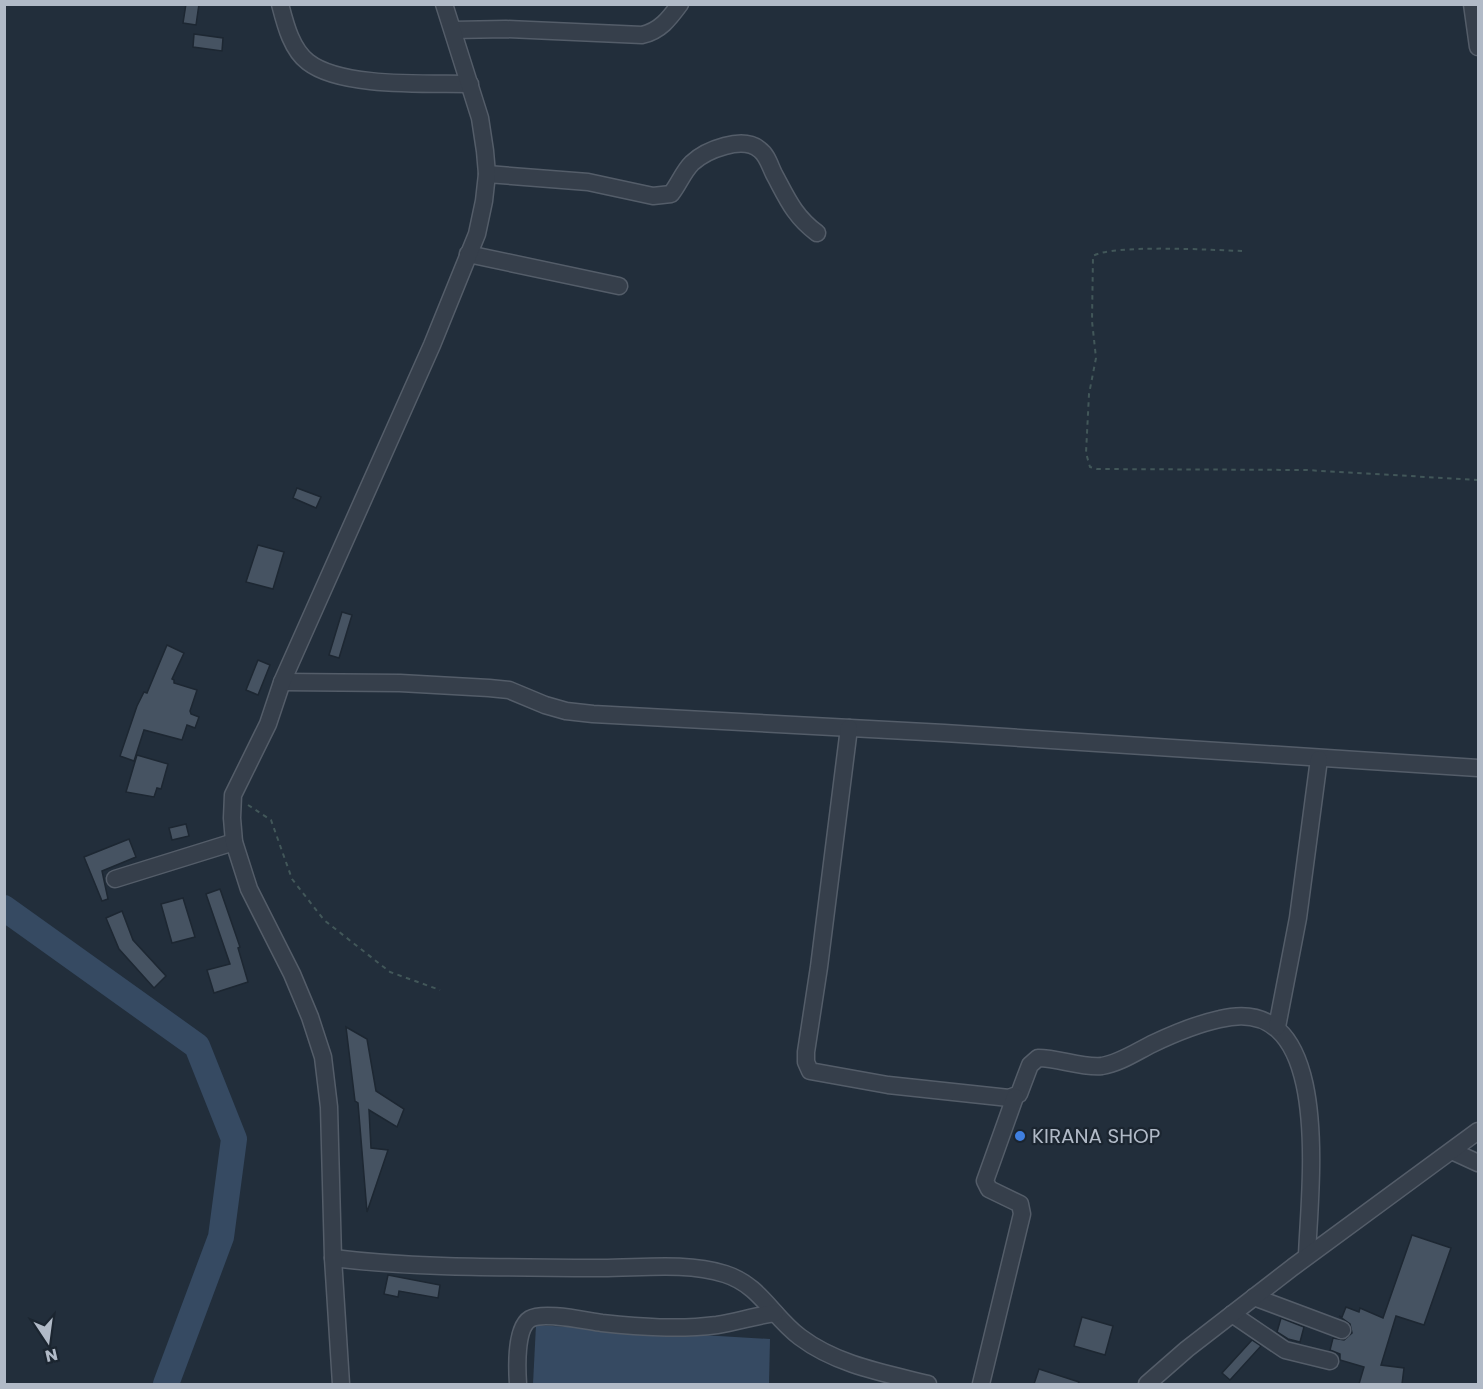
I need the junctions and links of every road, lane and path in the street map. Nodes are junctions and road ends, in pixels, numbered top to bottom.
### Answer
1 (280, 4) edge
2 (444, 4) edge
3 (680, 4) edge
4 (1472, 4) edge
5 (453, 30) junction
6 (1479, 47) edge
7 (470, 84) junction
8 (486, 174) junction
9 (816, 233) dead end
10 (1242, 251) dead end
11 (468, 254) junction
12 (619, 286) dead end
13 (1479, 480) edge
14 (282, 682) junction
15 (849, 728) junction
16 (1319, 759) junction
17 (1479, 768) edge
18 (234, 795) junction
19 (234, 842) junction
20 (115, 879) dead end
21 (440, 990) dead end
22 (1277, 1028) junction
23 (1015, 1097) junction
24 (1479, 1131) edge
25 (1452, 1151) junction
26 (1479, 1163) edge
27 (1307, 1256) junction
28 (333, 1258) junction
29 (1254, 1297) junction
30 (775, 1313) junction
31 (1232, 1314) junction
32 (1342, 1330) dead end
33 (1330, 1361) dead end
34 (1155, 1383) edge
35 (341, 1384) edge
36 (518, 1384) edge
37 (928, 1384) edge
38 (981, 1384) edge

1 - 7 street
2 - 5 street
3 - 5 street
4 - 6 street
5 - 7 street
7 - 8 street
8 - 9 street
8 - 11 street
10 - 13 path
11 - 12 street
11 - 14 street
14 - 15 street
14 - 18 street
15 - 16 street
15 - 23 street
16 - 17 street
16 - 22 street
18 - 19 street
18 - 21 path
19 - 20 street
19 - 28 street
22 - 23 street
22 - 27 street
23 - 38 street
24 - 25 street
25 - 26 street
25 - 27 street
27 - 29 street
28 - 30 street
28 - 35 street
29 - 31 street
29 - 32 street
30 - 36 street
30 - 37 street
31 - 33 street
31 - 34 street

